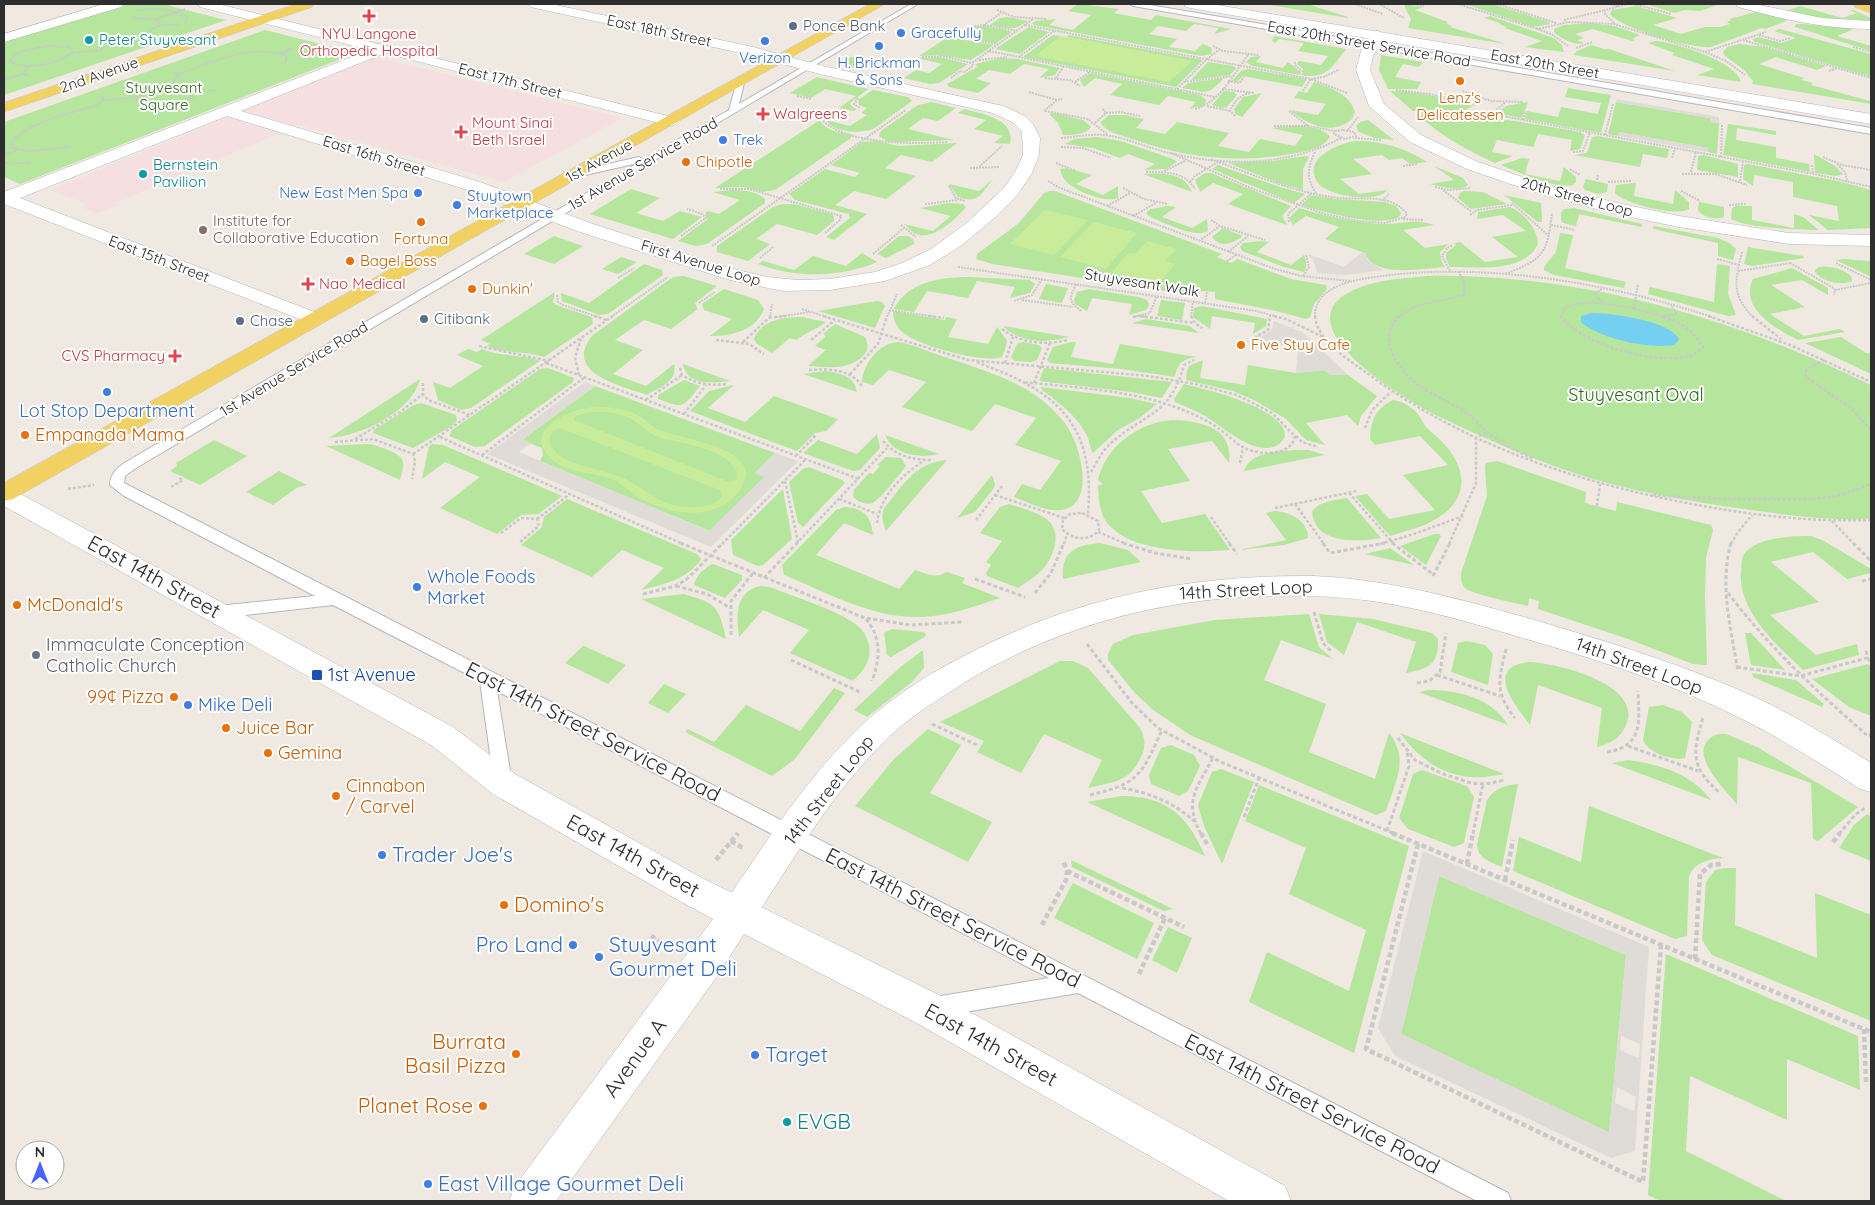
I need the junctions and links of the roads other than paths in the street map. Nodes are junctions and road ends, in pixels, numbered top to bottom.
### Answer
1 (117, 4) edge
2 (204, 4) edge
3 (308, 4) edge
4 (535, 4) edge
5 (874, 4) edge
6 (915, 4) edge
7 (1133, 4) edge
8 (1190, 4) edge
9 (1742, 4) edge
10 (1859, 4) edge
11 (1871, 9) edge
12 (1260, 16) junction
13 (1210, 17) junction
14 (264, 19) junction
15 (1871, 25) edge
16 (4, 38) edge
17 (1375, 40) junction
18 (1451, 48) junction
19 (384, 49) junction
20 (782, 59) junction
21 (1490, 65) junction
22 (808, 66) junction
23 (740, 82) junction
24 (4, 108) edge
25 (226, 111) junction
26 (733, 111) junction
27 (1831, 112) junction
28 (1765, 113) junction
29 (1871, 119) edge
30 (671, 121) junction
31 (1871, 131) edge
32 (654, 157) junction
33 (572, 175) junction
34 (4, 198) edge
35 (521, 204) junction
36 (553, 216) junction
37 (1871, 241) edge
38 (315, 320) junction
39 (116, 480) joint
40 (4, 494) edge
41 (336, 599) junction
42 (218, 612) junction
43 (487, 677) junction
44 (504, 784) junction
45 (1870, 792) edge
46 (792, 834) junction
47 (738, 913) junction
48 (1079, 983) junction
49 (926, 1008) junction
50 (530, 1201) edge
51 (1270, 1201) edge
52 (1500, 1201) edge

1 - 16 street
2 - 14 street, East 17th Street
3 - 14 main road, 2nd Avenue
4 - 20 street, East 18th Street
5 - 20 main road, 1st Avenue
6 - 22 lane, 1st Avenue Service Road
7 - 13 lane, East 20th Street Service Road
8 - 12 street, East 20th Street
9 - 15 street
10 - 11 main road
12 - 13 lane, East 20th Street
12 - 17 street, East 20th Street
13 - 17 lane, East 20th Street Service Road
14 - 19 street, East 17th Street
14 - 24 main road, 2nd Avenue
17 - 18 street, East 20th Street
17 - 21 lane, East 20th Street Service Road
17 - 37 street, 20th Street Loop
18 - 21 lane
18 - 27 street, East 20th Street
19 - 25 street
19 - 30 street, East 17th Street
20 - 22 street, First Avenue Loop
20 - 23 main road, 1st Avenue
21 - 28 lane, East 20th Street Service Road
22 - 26 lane, 1st Avenue Service Road
22 - 36 street, First Avenue Loop
23 - 26 lane
23 - 30 main road, 1st Avenue
25 - 34 street
25 - 35 street, East 16th Street
26 - 32 lane, 1st Avenue Service Road
27 - 28 lane, East 20th Street
27 - 29 street, East 20th Street
28 - 31 lane, East 20th Street Service Road
30 - 33 main road, 1st Avenue
32 - 33 lane
32 - 36 lane, 1st Avenue Service Road
33 - 35 main road, 1st Avenue
34 - 38 street, East 15th Street
35 - 36 street, First Avenue Loop
35 - 38 main road, 1st Avenue
36 - 39 lane, 1st Avenue Service Road
38 - 40 main road, 1st Avenue
39 - 41 lane, East 14th Street Service Road
40 - 42 street, East 14th Street
41 - 42 lane
41 - 43 lane, East 14th Street Service Road
42 - 44 street, East 14th Street
43 - 44 lane
43 - 46 lane, East 14th Street Service Road
44 - 47 street, East 14th Street
45 - 46 street, 14th Street Loop
46 - 47 street, 14th Street Loop
46 - 48 lane, East 14th Street Service Road
47 - 49 street, East 14th Street
47 - 50 street, Avenue A
48 - 49 lane
48 - 52 lane, East 14th Street Service Road
49 - 51 street, East 14th Street

